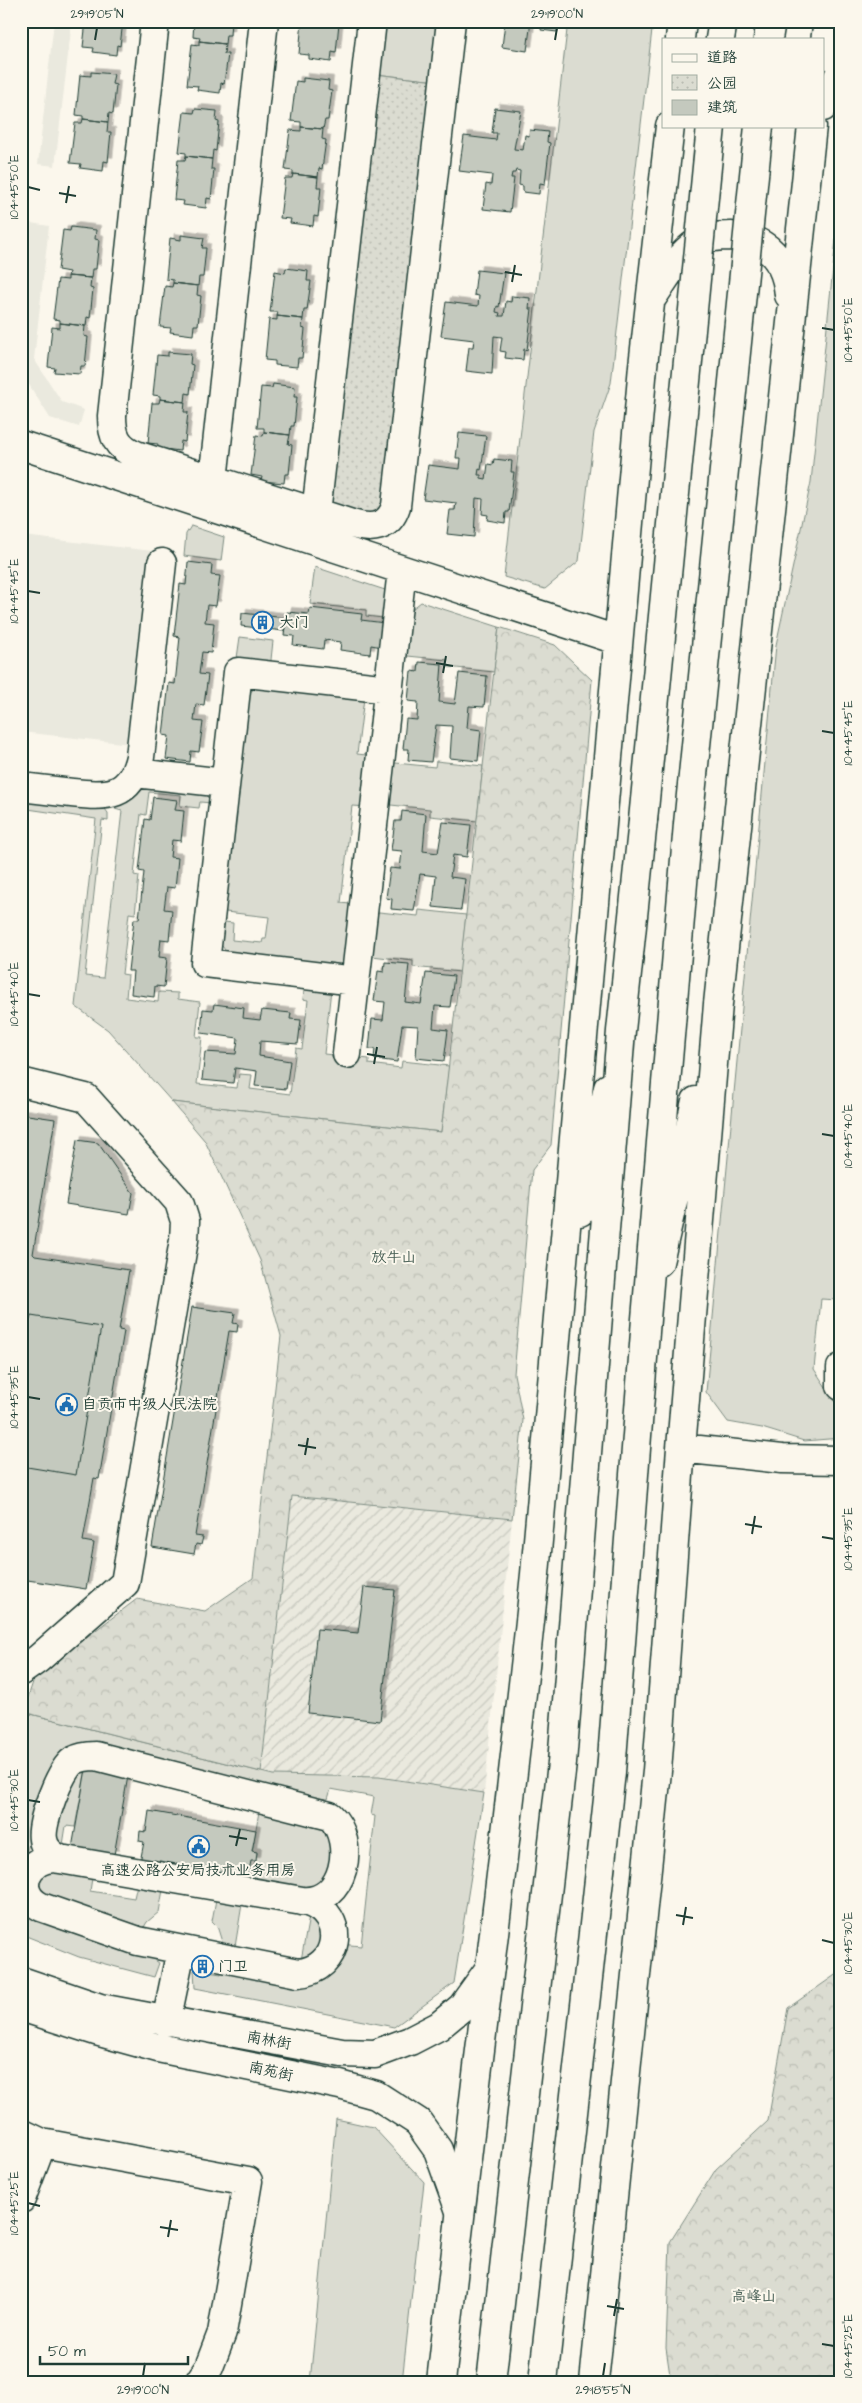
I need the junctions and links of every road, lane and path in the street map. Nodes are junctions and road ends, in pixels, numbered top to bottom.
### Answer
1 (155, 21) edge
2 (264, 21) edge
3 (372, 21) edge
4 (451, 21) edge
5 (682, 21) edge
6 (722, 21) edge
7 (771, 21) edge
8 (828, 21) edge
9 (680, 38) edge
10 (720, 38) edge
11 (768, 38) edge
12 (824, 48) edge
13 (841, 71) edge
14 (824, 105) edge
15 (670, 128) edge
16 (711, 128) edge
17 (759, 128) edge
18 (812, 132) edge
19 (649, 302) junction
20 (791, 318) junction
21 (21, 445) edge
22 (275, 500) junction
23 (316, 513) junction
24 (162, 563) dead end
25 (402, 570) junction
26 (617, 640) junction
27 (389, 689) junction
28 (135, 773) junction
29 (225, 783) junction
30 (21, 787) edge
31 (356, 981) junction
32 (718, 1004) junction
33 (621, 1031) junction
34 (347, 1054) dead end
35 (21, 1082) edge
36 (646, 1319) junction
37 (556, 1324) junction
38 (841, 1368) edge
39 (841, 1386) edge
40 (681, 1448) junction
41 (841, 1460) edge
42 (21, 1670) edge
43 (43, 1828) junction
44 (60, 1859) junction
45 (340, 1873) junction
46 (27, 1874) junction
47 (301, 1901) junction
48 (333, 1942) junction
49 (181, 1950) junction
50 (490, 1968) junction
51 (21, 1981) edge
52 (21, 2008) edge
53 (166, 2022) junction
54 (32, 2138) edge
55 (21, 2199) edge
56 (460, 2211) junction
57 (199, 2382) edge
58 (441, 2382) edge
59 (491, 2382) edge
60 (543, 2382) edge
61 (594, 2382) edge

1 - 22 main road
2 - 22 main road
3 - 23 main road
4 - 23 main road
5 - 9 main road
6 - 10 main road
7 - 11 main road
8 - 12 main road
13 - 14 main road
15 - 19 main road
16 - 33 main road, bridge
17 - 36 main road, bridge
18 - 20 main road
19 - 20 main road
19 - 26 main road
20 - 32 main road
21 - 25 main road
22 - 23 main road
24 - 28 main road
25 - 26 main road
25 - 27 main road
26 - 37 main road
27 - 29 main road
27 - 31 main road
28 - 29 main road
28 - 30 main road
29 - 31 main road
31 - 34 main road
32 - 36 main road
32 - 40 main road
33 - 37 main road
33 - 59 main road
35 - 42 main road
36 - 60 main road
37 - 50 main road
38 - 39 main road
40 - 41 main road
40 - 61 main road
43 - 44 main road
43 - 45 main road
43 - 46 main road
44 - 46 main road
44 - 47 main road
45 - 47 main road
45 - 48 main road
46 - 49 main road
47 - 48 main road
48 - 49 main road
49 - 53 main road
50 - 53 main road, 南林街
50 - 56 main road
51 - 53 main road, 南林街
52 - 56 main road, 南苑街
54 - 55 main road
54 - 57 main road
56 - 58 main road

